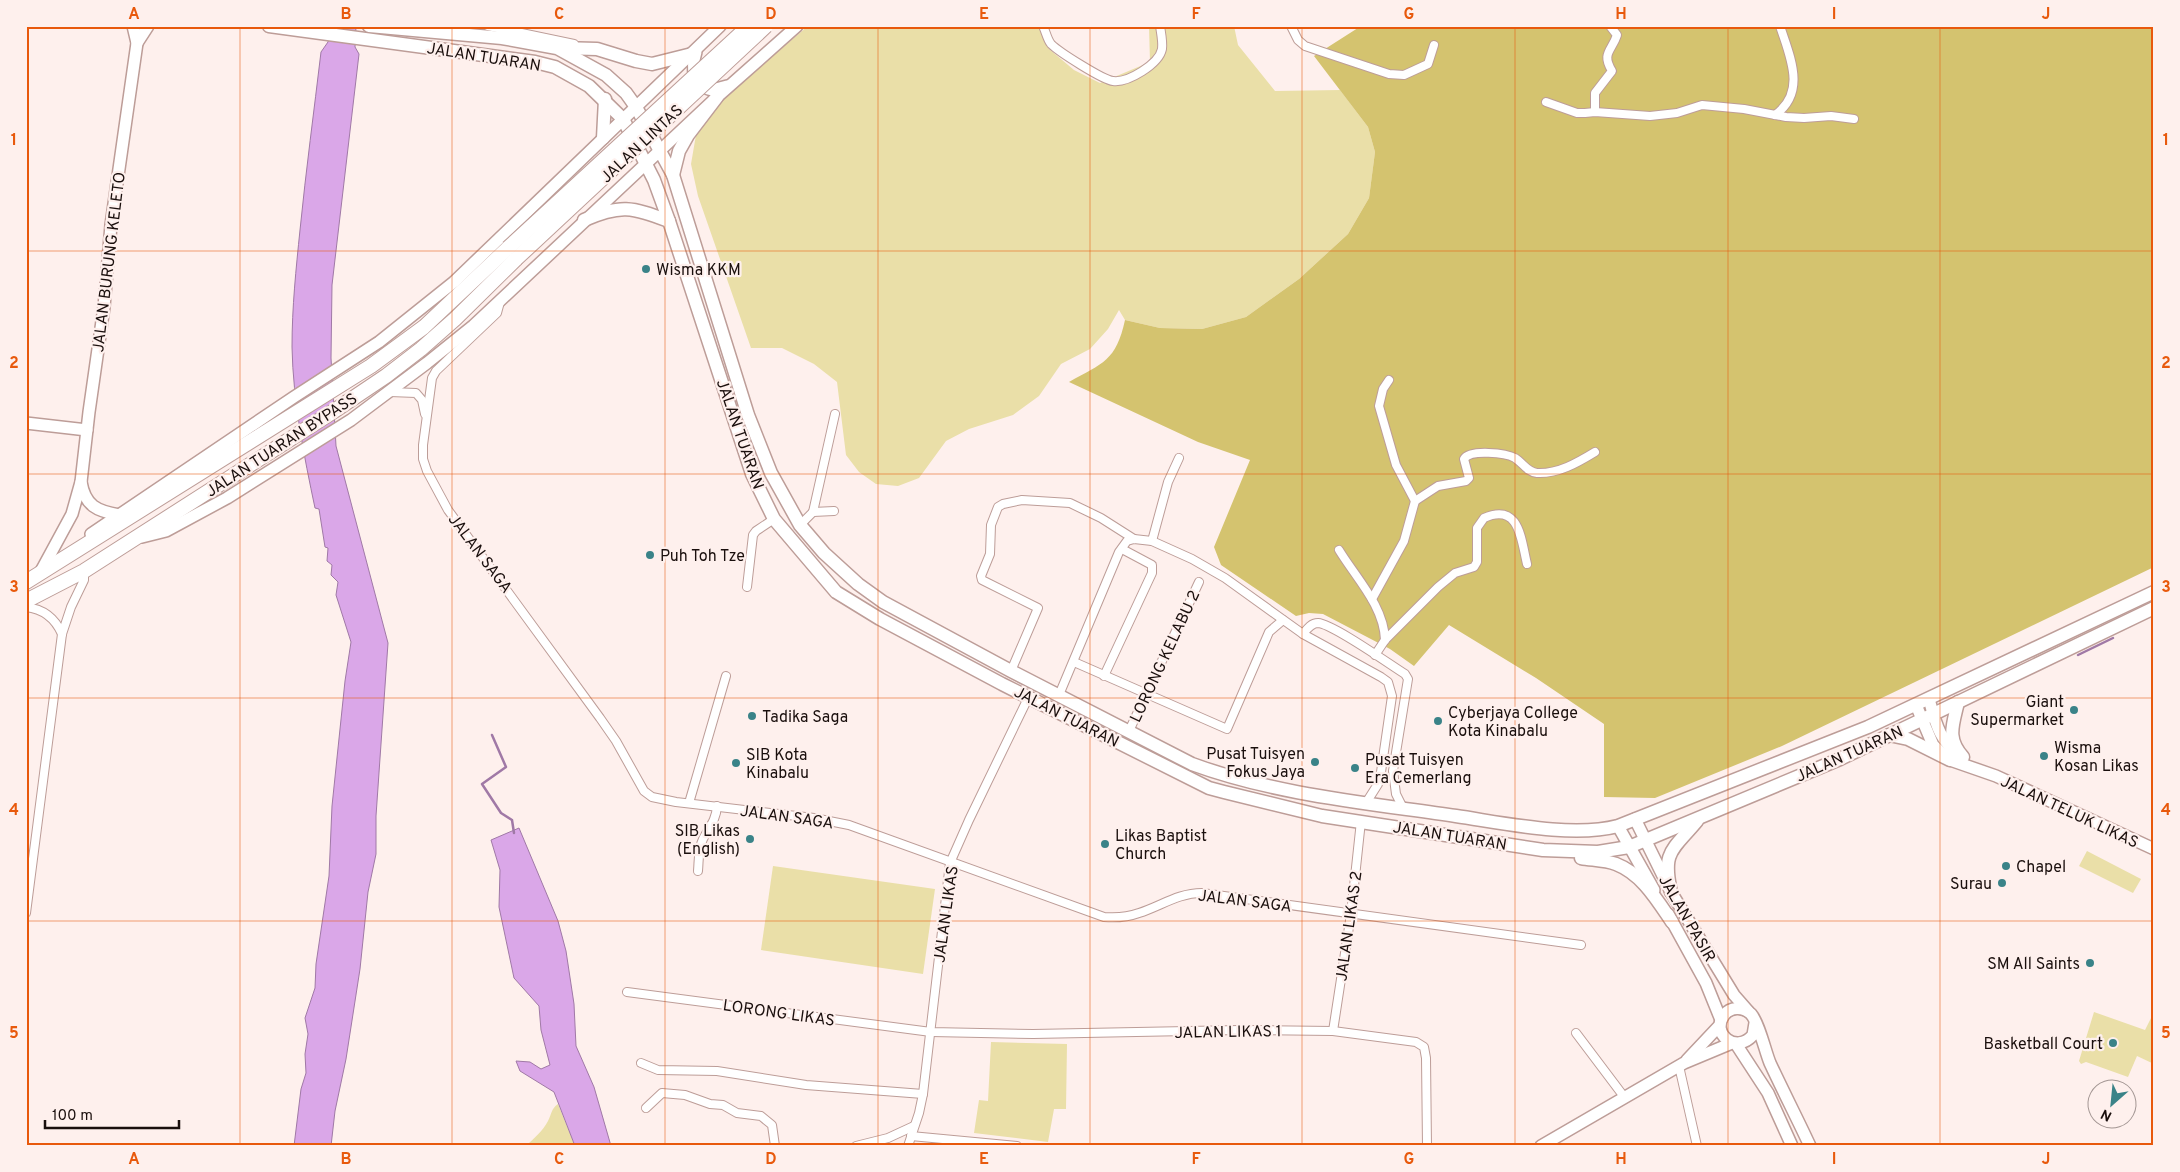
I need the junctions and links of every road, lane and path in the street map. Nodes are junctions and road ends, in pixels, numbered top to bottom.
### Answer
1 (133, 26) edge
2 (148, 26) edge
3 (269, 26) edge
4 (369, 26) edge
5 (488, 26) edge
6 (720, 26) edge
7 (749, 26) edge
8 (766, 26) edge
9 (797, 26) edge
10 (1043, 26) edge
11 (1160, 26) edge
12 (1291, 26) edge
13 (1610, 26) edge
14 (1780, 26) edge
15 (540, 37) junction
16 (137, 43) junction
17 (1434, 45) dead end
18 (557, 48) junction
19 (597, 49) junction
20 (694, 52) junction
21 (731, 84) junction
22 (717, 97) junction
23 (605, 100) junction
24 (1546, 102) dead end
25 (636, 107) junction
26 (1595, 112) junction
27 (1775, 115) junction
28 (1854, 119) dead end
29 (623, 120) junction
30 (603, 138) junction
31 (660, 150) junction
32 (645, 163) junction
33 (576, 164) junction
34 (673, 175) junction
35 (607, 198) junction
36 (584, 220) junction
37 (669, 221) junction
38 (512, 253) junction
39 (501, 300) junction
40 (731, 358) junction
41 (716, 364) junction
42 (1389, 380) dead end
43 (390, 392) junction
44 (835, 414) dead end
45 (425, 418) junction
46 (26, 423) edge
47 (87, 430) junction
48 (1594, 452) dead end
49 (1178, 458) dead end
50 (82, 482) junction
51 (1415, 501) junction
52 (834, 511) dead end
53 (813, 512) junction
54 (118, 515) junction
55 (774, 519) junction
56 (800, 525) junction
57 (135, 538) junction
58 (1134, 539) junction
59 (1152, 541) junction
60 (1122, 549) junction
61 (1339, 550) dead end
62 (1527, 564) dead end
63 (84, 571) junction
64 (40, 574) junction
65 (26, 582) edge
66 (1199, 582) dead end
67 (747, 587) dead end
68 (2154, 592) edge
69 (1372, 599) junction
70 (26, 601) edge
71 (2129, 604) junction
72 (26, 607) edge
73 (2154, 608) edge
74 (901, 612) junction
75 (2135, 618) junction
76 (1283, 620) junction
77 (62, 634) junction
78 (1303, 634) junction
79 (1385, 640) junction
80 (1375, 655) junction
81 (1074, 662) junction
82 (1011, 671) junction
83 (726, 676) dead end
84 (1104, 676) junction
85 (1146, 694) junction
86 (1059, 695) junction
87 (1029, 696) junction
88 (1929, 699) junction
89 (1958, 702) junction
90 (1916, 705) junction
91 (1927, 717) junction
92 (1129, 731) junction
93 (1889, 736) junction
94 (1963, 757) junction
95 (1950, 760) junction
96 (1986, 773) junction
97 (688, 803) junction
98 (1366, 803) junction
99 (717, 806) junction
100 (1403, 808) junction
101 (1635, 819) junction
102 (1699, 819) junction
103 (1361, 821) junction
104 (1618, 826) junction
105 (1645, 840) junction
106 (1629, 846) junction
107 (2154, 849) edge
108 (1551, 851) junction
109 (950, 863) junction
110 (698, 871) dead end
111 (1671, 892) junction
112 (26, 913) edge
113 (1351, 914) junction
114 (1672, 922) junction
115 (1581, 944) dead end
116 (627, 992) dead end
117 (1750, 1012) junction
118 (1721, 1022) junction
119 (1755, 1023) junction
120 (1333, 1031) junction
121 (931, 1032) junction
122 (1576, 1033) dead end
123 (1734, 1043) junction
124 (641, 1063) dead end
125 (1681, 1064) junction
126 (922, 1094) junction
127 (1625, 1098) junction
128 (646, 1108) dead end
129 (914, 1126) junction
130 (911, 1136) junction
131 (1007, 1145) edge
132 (775, 1146) edge
133 (856, 1146) edge
134 (908, 1146) edge
135 (1017, 1146) edge
136 (1427, 1146) edge
137 (1540, 1146) edge
138 (1697, 1146) edge
139 (1792, 1146) edge
140 (1810, 1146) edge

1 - 16 street, JALAN BURUNG KELETO
2 - 16 street, JALAN BURUNG KELETO
3 - 23 main road, JALAN TUARAN
4 - 18 main road, JALAN TUARAN
5 - 15 street
6 - 20 street
7 - 38 highway, JALAN LINTAS, bridge
8 - 38 highway, JALAN LINTAS, bridge
9 - 21 street
10 - 11 street
12 - 17 street
13 - 26 street
14 - 27 street
15 - 18 street
15 - 19 street
16 - 47 street, JALAN BURUNG KELETO
18 - 19 main road
18 - 25 main road, JALAN TUARAN
19 - 20 main road
20 - 21 street
20 - 25 street
21 - 22 street
22 - 31 street
22 - 34 main road
23 - 29 main road, JALAN TUARAN
23 - 30 main road
24 - 26 street
25 - 29 street
25 - 31 main road, JALAN TUARAN
26 - 27 street
27 - 28 street
29 - 30 street
29 - 32 main road, JALAN TUARAN
30 - 33 street
31 - 32 street
31 - 34 main road, JALAN TUARAN
32 - 35 street
32 - 37 main road, JALAN TUARAN
33 - 35 street
33 - 54 street
34 - 40 main road, JALAN TUARAN
35 - 36 street
36 - 37 main road
36 - 39 street
37 - 41 main road, JALAN TUARAN
38 - 57 highway, JALAN TUARAN BYPASS
38 - 64 highway, JALAN TUARAN BYPASS
39 - 43 street
39 - 45 street, JALAN SAGA
40 - 41 main road
40 - 56 main road, JALAN TUARAN
41 - 55 main road, JALAN TUARAN
42 - 51 street
43 - 45 street, JALAN SAGA
43 - 57 street
44 - 53 street
45 - 97 street, JALAN SAGA
46 - 47 street
47 - 50 street, JALAN BURUNG KELETO
48 - 51 street
49 - 59 street
50 - 54 street, JALAN BURUNG KELETO
50 - 64 street, JALAN BURUNG KELETO
51 - 69 street
52 - 53 street
53 - 56 street
54 - 64 street
55 - 67 street
55 - 87 main road, JALAN TUARAN
56 - 74 main road, JALAN TUARAN
57 - 63 highway, JALAN TUARAN BYPASS
58 - 59 street
58 - 60 street
58 - 82 street
59 - 76 street
60 - 81 street
60 - 84 street
61 - 69 street
62 - 79 street
63 - 70 highway, JALAN TUARAN BYPASS
63 - 77 street
64 - 65 highway, JALAN TUARAN BYPASS
66 - 85 street, LORONG KELABU 2
68 - 71 main road, JALAN TUARAN
69 - 79 street
71 - 75 main road
71 - 88 main road, JALAN TUARAN
72 - 77 street
73 - 75 main road, JALAN TUARAN
74 - 82 main road, JALAN TUARAN
74 - 87 main road
75 - 89 main road, JALAN TUARAN
76 - 78 street
76 - 85 street
77 - 112 street
78 - 80 street
78 - 98 street
79 - 80 street
80 - 100 street
81 - 84 street
81 - 86 street
82 - 86 main road, JALAN TUARAN
83 - 97 street
84 - 85 street
85 - 92 street, LORONG KELABU 2
86 - 92 main road, JALAN TUARAN
87 - 103 main road, JALAN TUARAN
87 - 109 street, JALAN LIKAS
88 - 90 main road, JALAN TUARAN
88 - 91 street, JALAN TELUK LIKAS
89 - 91 main road, JALAN TUARAN
89 - 94 main road
90 - 91 street, JALAN TELUK LIKAS
90 - 101 main road, JALAN TUARAN
91 - 93 main road, JALAN TUARAN
91 - 94 street, JALAN TELUK LIKAS
91 - 95 street, JALAN TELUK LIKAS
92 - 98 main road, JALAN TUARAN
93 - 95 main road
93 - 102 main road, JALAN TUARAN
94 - 96 street, JALAN TELUK LIKAS
95 - 96 street, JALAN TELUK LIKAS
96 - 107 street, JALAN TELUK LIKAS
97 - 99 street, JALAN SAGA
98 - 100 main road, JALAN TUARAN
99 - 109 street, JALAN SAGA
99 - 110 street
100 - 104 main road, JALAN TUARAN
101 - 104 main road, JALAN TUARAN
101 - 105 street, JALAN PASIR
102 - 105 main road, JALAN TUARAN
102 - 111 main road
103 - 108 main road, JALAN TUARAN
103 - 113 street, JALAN LIKAS 2
104 - 106 street, JALAN PASIR
105 - 106 main road, JALAN TUARAN
105 - 111 street, JALAN PASIR
106 - 108 main road, JALAN TUARAN
106 - 114 street, JALAN PASIR
108 - 114 main road
109 - 113 street, JALAN SAGA
109 - 121 street, JALAN LIKAS
111 - 117 street, JALAN PASIR
113 - 115 street, JALAN SAGA
113 - 120 street, JALAN LIKAS 2
114 - 118 street, JALAN PASIR
116 - 121 street, LORONG LIKAS
117 - 118 street
117 - 119 street
118 - 123 street
118 - 125 street
119 - 123 street
119 - 140 street
120 - 121 street, JALAN LIKAS 1
120 - 136 street, JALAN LIKAS 1
121 - 126 street, JALAN LIKAS
122 - 127 street
123 - 125 street
123 - 139 street
124 - 126 street
125 - 127 street
125 - 138 street
126 - 129 street, JALAN LIKAS
127 - 137 street
128 - 132 street
129 - 130 street, JALAN LIKAS
129 - 133 street
130 - 131 street
130 - 134 street, JALAN LIKAS
131 - 135 street

